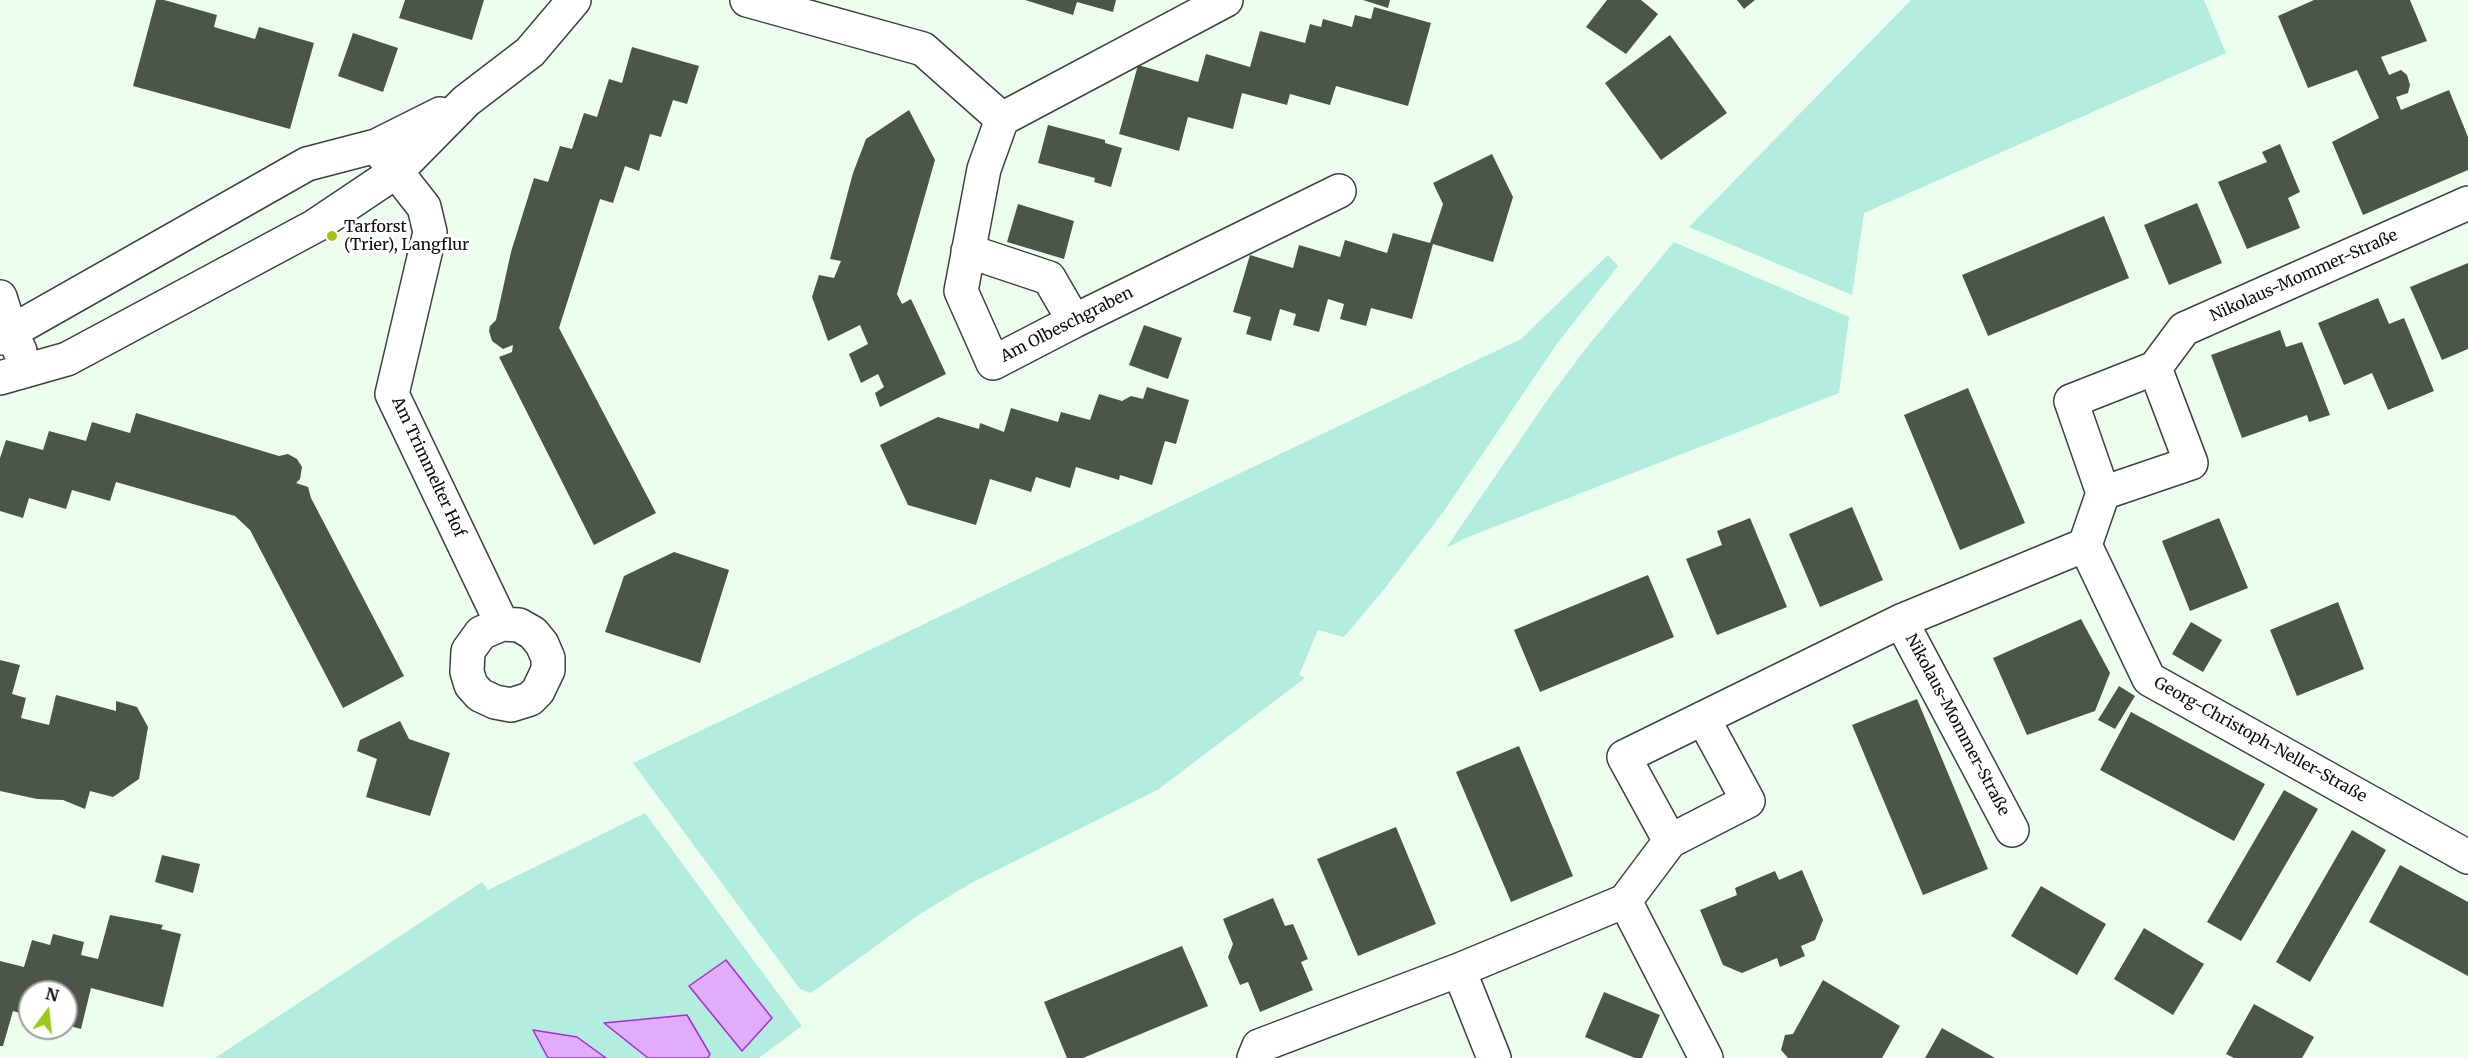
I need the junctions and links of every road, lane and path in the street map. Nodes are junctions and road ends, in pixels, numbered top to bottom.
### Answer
1 (574, 0) edge
2 (747, 0) edge
3 (1226, 0) edge
4 (466, 101) junction
5 (1002, 119) junction
6 (376, 146) junction
7 (397, 171) junction
8 (1339, 191) dead end
9 (2468, 203) edge
10 (968, 250) junction
11 (0, 297) edge
12 (1074, 321) junction
13 (5, 335) edge
14 (2155, 368) junction
15 (15, 374) edge
16 (2103, 493) junction
17 (2085, 545) junction
18 (1901, 621) junction
19 (502, 624) dead end
20 (1702, 718) junction
21 (2012, 830) dead end
22 (1670, 841) junction
23 (2468, 857) edge
24 (1625, 901) junction
25 (1459, 970) junction
26 (1254, 1058) edge
27 (1494, 1058) edge
28 (1706, 1058) edge

1 - 4 street
2 - 5 street
3 - 5 street
4 - 6 street
4 - 7 street
5 - 10 street, Am Olbeschgraben
6 - 7 street, Am Trimmelter Hof
6 - 13 street
7 - 15 street
7 - 19 street, Am Trimmelter Hof
8 - 12 street, Am Olbeschgraben
9 - 14 street, Nikolaus-Mommer-Straße
10 - 12 street
10 - 12 street, Am Olbeschgraben
11 - 13 street
13 - 15 street
14 - 16 street
14 - 16 street
16 - 17 street
17 - 18 street, Nikolaus-Mommer-Straße
17 - 23 street, Georg-Christoph-Neller-Straße
18 - 20 street, Nikolaus-Mommer-Straße
18 - 21 street, Nikolaus-Mommer-Straße
20 - 22 street
20 - 22 street, Nikolaus-Mommer-Straße
22 - 24 street
24 - 25 street
24 - 28 street
25 - 26 street
25 - 27 street

